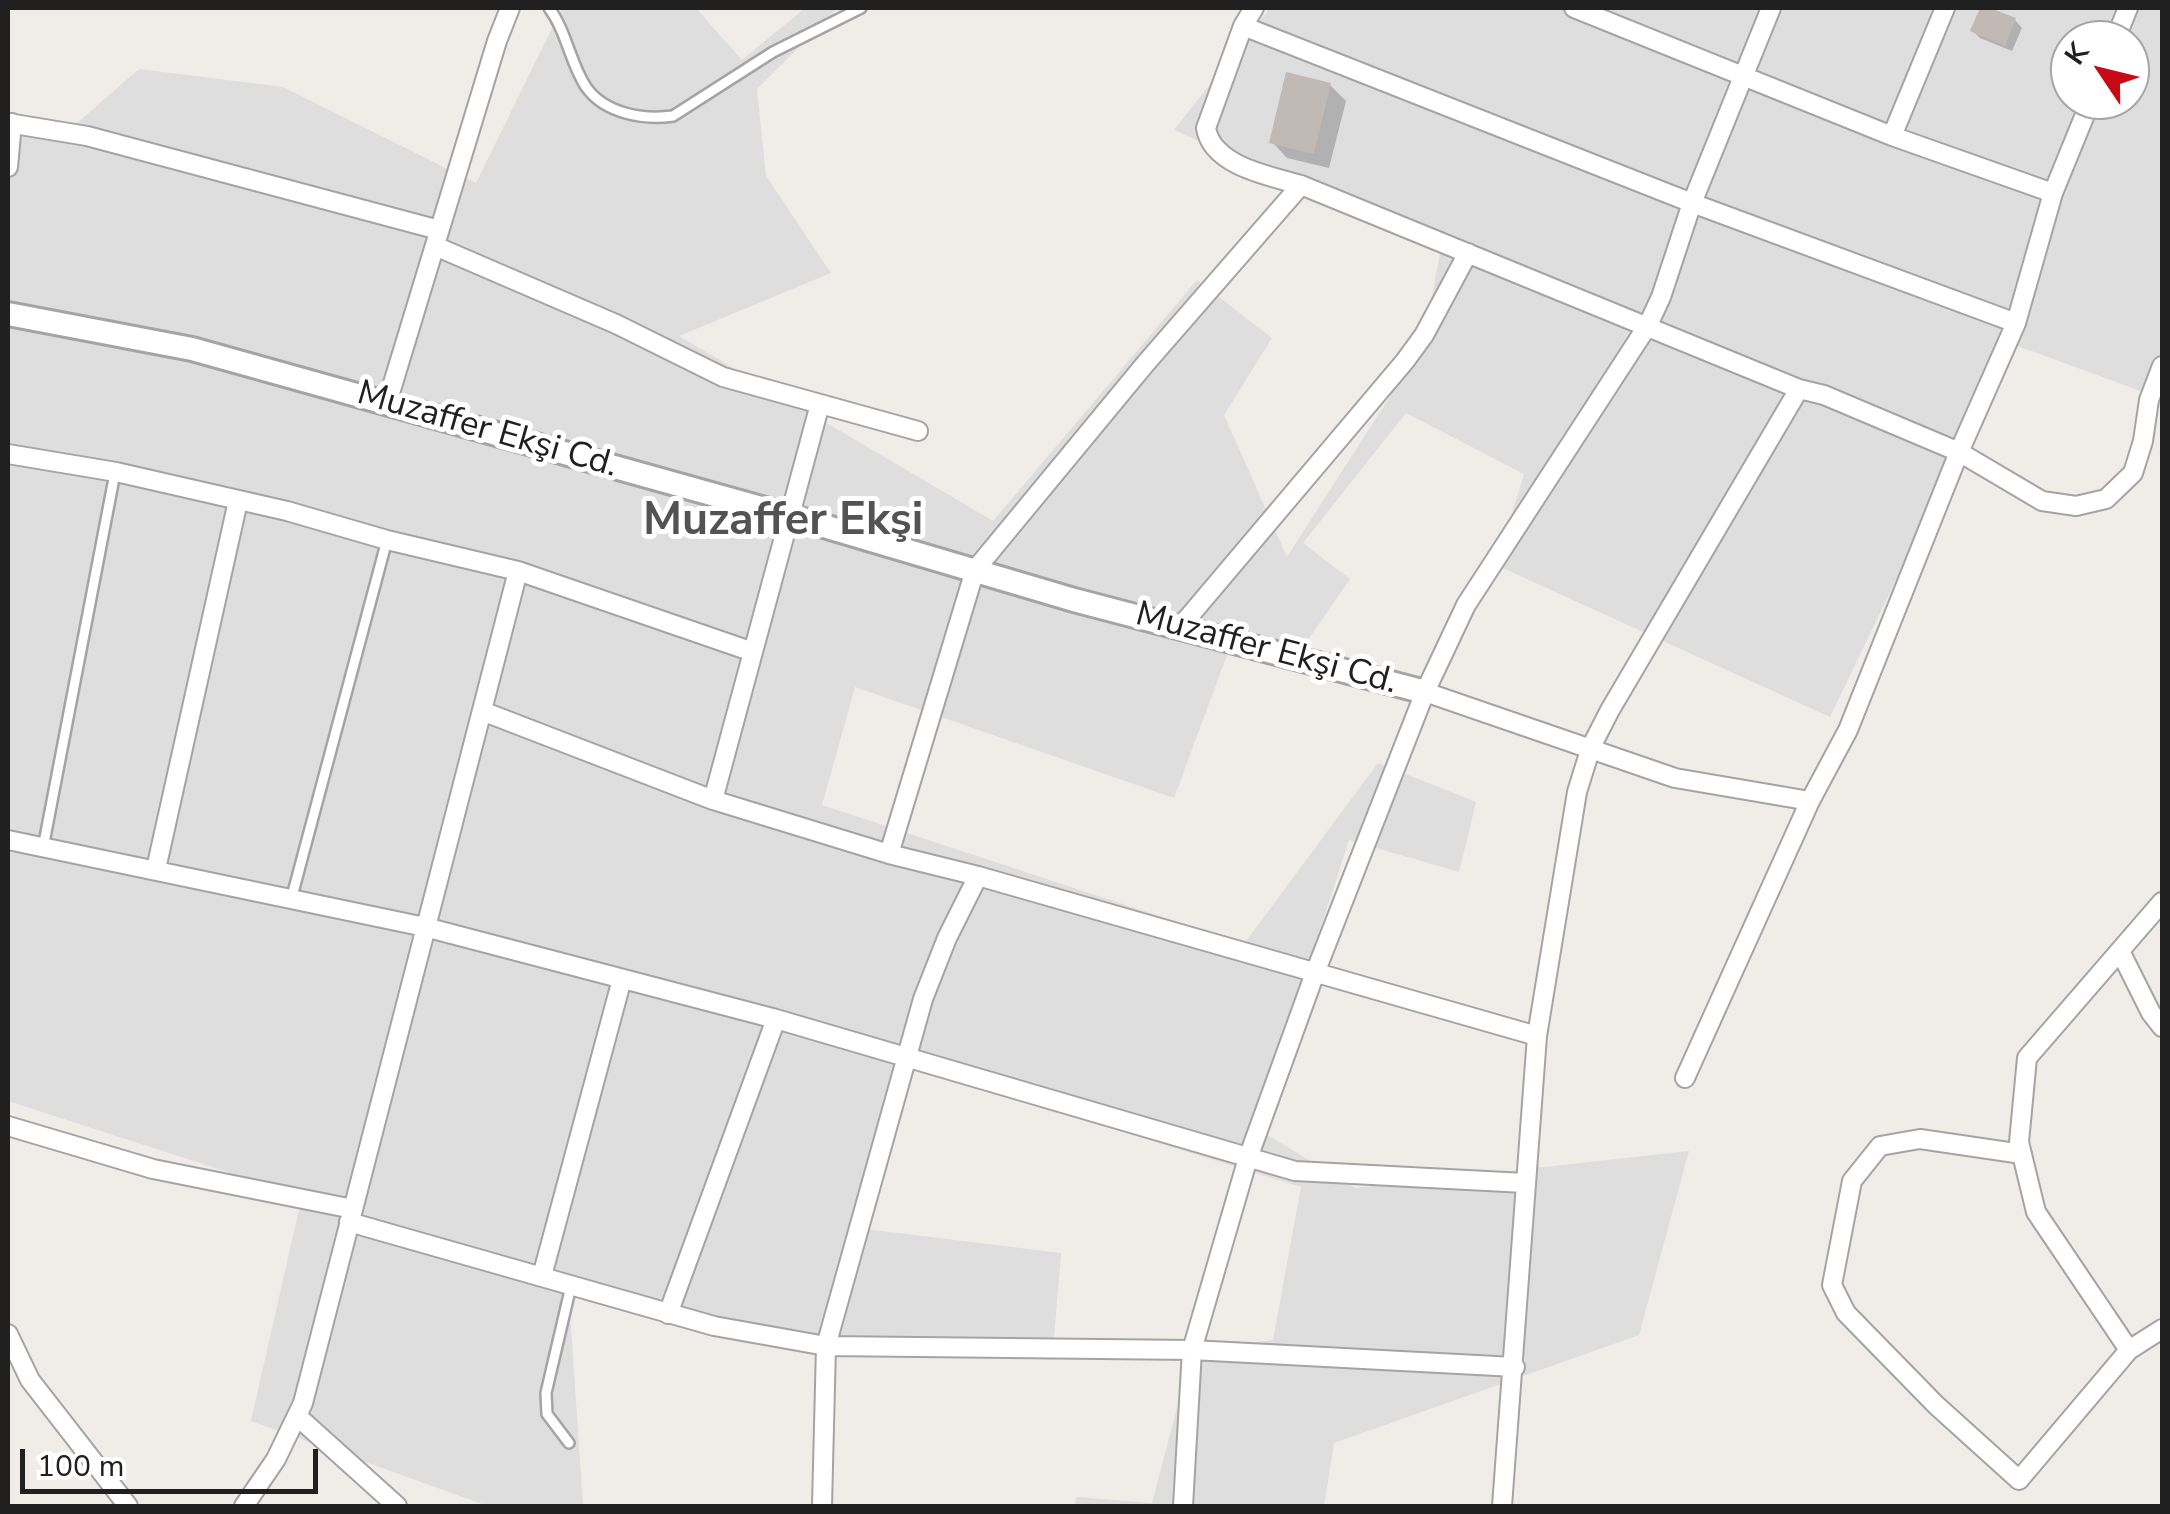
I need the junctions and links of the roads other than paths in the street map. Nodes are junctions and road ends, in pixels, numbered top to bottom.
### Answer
1 (510, 8) edge
2 (549, 8) edge
3 (862, 8) edge
4 (1254, 8) edge
5 (1574, 8) edge
6 (1771, 8) edge
7 (1945, 8) edge
8 (1598, 12) edge
9 (1243, 26) junction
10 (1744, 75) junction
11 (2083, 120) edge
12 (10, 123) edge
13 (1892, 136) junction
14 (8, 167) edge
15 (1301, 185) junction
16 (2052, 193) junction
17 (1692, 203) junction
18 (437, 238) junction
19 (1468, 253) junction
20 (8, 314) edge
21 (2016, 323) junction
22 (1648, 325) junction
23 (2162, 366) edge
24 (1799, 389) junction
25 (387, 403) junction
26 (820, 404) junction
27 (918, 432) dead end
28 (1959, 452) junction
29 (8, 454) edge
30 (116, 472) junction
31 (238, 501) junction
32 (790, 516) junction
33 (387, 540) junction
34 (974, 570) junction
35 (518, 571) junction
36 (1181, 626) junction
37 (753, 652) junction
38 (1424, 692) junction
39 (482, 711) junction
40 (1591, 747) junction
41 (713, 800) junction
42 (1810, 801) junction
43 (8, 840) edge
44 (43, 848) junction
45 (889, 854) junction
46 (156, 869) junction
47 (978, 876) junction
48 (291, 900) junction
49 (2162, 902) edge
50 (426, 927) junction
51 (2120, 951) junction
52 (1315, 973) junction
53 (622, 979) junction
54 (776, 1019) junction
55 (2162, 1027) edge
56 (1537, 1036) junction
57 (907, 1059) junction
58 (1686, 1078) dead end
59 (8, 1126) edge
60 (2022, 1154) junction
61 (1248, 1158) junction
62 (1525, 1183) junction
63 (351, 1216) junction
64 (542, 1276) junction
65 (570, 1286) junction
66 (668, 1314) junction
67 (2162, 1329) edge
68 (8, 1334) edge
69 (826, 1346) junction
70 (1192, 1350) junction
71 (2129, 1350) junction
72 (1515, 1367) junction
73 (297, 1416) junction
74 (569, 1443) dead end
75 (128, 1506) edge
76 (244, 1506) edge
77 (397, 1506) edge
78 (822, 1506) edge
79 (1184, 1506) edge
80 (1502, 1506) edge

1 - 18 street
2 - 3 lane
4 - 9 street
5 - 8 street
6 - 10 street
7 - 13 street
8 - 10 street
9 - 15 street
9 - 17 street
10 - 13 street
10 - 17 street
11 - 16 street
12 - 14 street
12 - 18 street
13 - 16 street
15 - 19 street
15 - 34 street
16 - 21 street
17 - 21 street
17 - 22 street
18 - 25 street
18 - 26 street
19 - 22 street
19 - 36 street
20 - 25 street, Muzaffer Ekşi Cd.
21 - 28 street
22 - 24 street
22 - 38 street
23 - 28 street
24 - 28 street
24 - 40 street
25 - 32 street, Muzaffer Ekşi Cd.
26 - 27 street
26 - 32 street
28 - 42 street
29 - 30 street
30 - 31 street
30 - 44 lane
31 - 33 street
31 - 46 street
32 - 34 street, Muzaffer Ekşi Cd.
32 - 37 street
33 - 35 street
33 - 48 lane
34 - 36 street, Muzaffer Ekşi Cd.
34 - 45 street
35 - 37 street
35 - 39 street
36 - 38 street, Muzaffer Ekşi Cd.
37 - 41 street
38 - 40 street
38 - 52 street
39 - 41 street
39 - 50 street
40 - 42 street
40 - 56 street
41 - 45 street
42 - 58 street
43 - 44 street
44 - 46 street
45 - 47 street
46 - 48 street
47 - 52 street
47 - 57 street
48 - 50 street
49 - 51 street
50 - 53 street
50 - 63 street
51 - 55 street
51 - 60 street
52 - 56 street
52 - 61 street
53 - 54 street
53 - 64 street
54 - 57 street
54 - 66 street
56 - 62 street
57 - 61 street
57 - 69 street
59 - 63 street
60 - 71 street
60 - 71 street
61 - 62 street
61 - 70 street
62 - 72 street
63 - 64 street
63 - 73 street
64 - 65 street
65 - 66 street
65 - 74 lane
66 - 69 street
67 - 71 street
68 - 75 street
69 - 70 street
69 - 78 street
70 - 72 street
70 - 79 street
72 - 80 street
73 - 76 street
73 - 77 street

